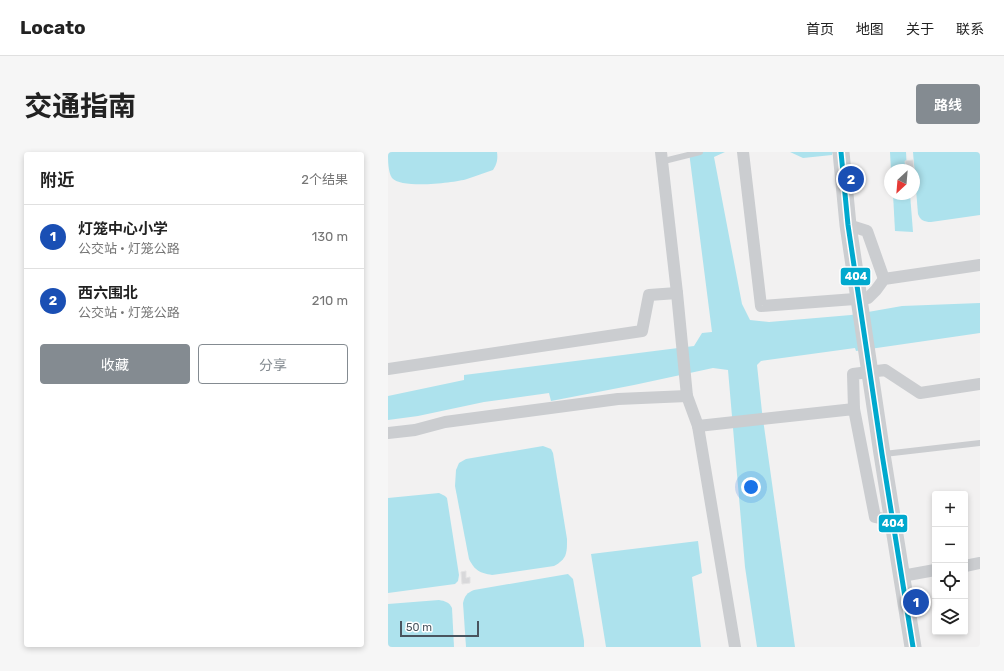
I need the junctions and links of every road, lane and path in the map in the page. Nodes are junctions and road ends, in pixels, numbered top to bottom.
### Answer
1 (700, 152) edge
2 (743, 152) edge
3 (841, 153) edge
4 (664, 156) edge
5 (848, 225) junction
6 (980, 265) edge
7 (884, 279) junction
8 (677, 293) junction
9 (388, 369) edge
10 (980, 384) edge
11 (687, 396) junction
12 (854, 409) junction
13 (698, 426) junction
14 (388, 433) edge
15 (980, 443) edge
16 (882, 454) junction
17 (893, 521) junction
18 (980, 563) edge
19 (968, 565) edge
20 (932, 571) edge
21 (902, 576) junction
22 (735, 647) edge
23 (913, 647) edge

1 - 4 lane
2 - 7 street
3 - 5 street
4 - 8 street
5 - 7 street
5 - 16 street
6 - 7 street
8 - 9 street
8 - 11 street
10 - 12 street
11 - 13 street
11 - 14 street
12 - 13 street
12 - 17 street
13 - 22 street
15 - 16 lane
16 - 17 street
17 - 21 street
18 - 19 street
20 - 21 street
21 - 23 street

